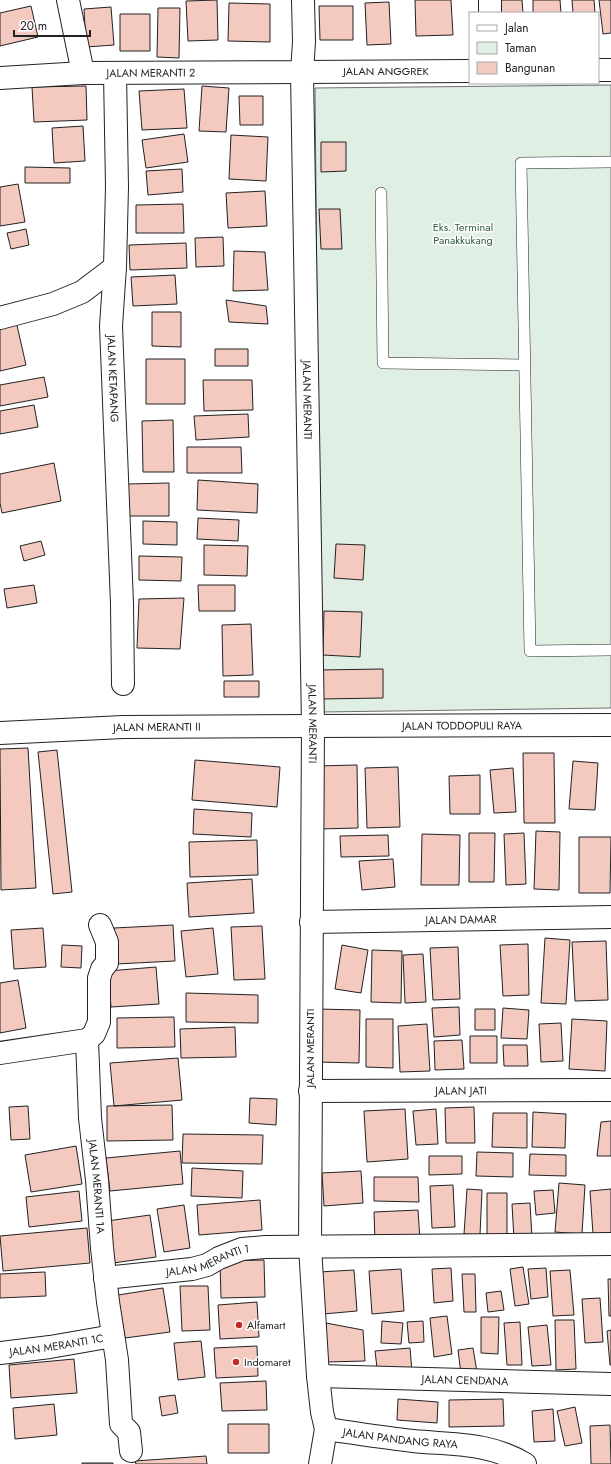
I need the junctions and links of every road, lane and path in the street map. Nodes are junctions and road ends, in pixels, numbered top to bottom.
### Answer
1 (68, 0) edge
2 (303, 0) edge
3 (490, 0) edge
4 (490, 12) edge
5 (599, 70) edge
6 (611, 70) edge
7 (469, 71) edge
8 (302, 72) junction
9 (83, 73) junction
10 (115, 74) junction
11 (0, 78) edge
12 (611, 162) edge
13 (381, 193) dead end
14 (115, 267) junction
15 (0, 318) edge
16 (524, 365) junction
17 (611, 650) edge
18 (123, 684) dead end
19 (611, 725) edge
20 (313, 726) junction
21 (0, 734) edge
22 (611, 917) edge
23 (311, 922) junction
24 (100, 925) dead end
25 (87, 1040) junction
26 (0, 1053) edge
27 (611, 1090) edge
28 (310, 1091) junction
29 (611, 1244) edge
30 (310, 1247) junction
31 (105, 1278) junction
32 (113, 1336) junction
33 (0, 1354) edge
34 (318, 1376) junction
35 (611, 1384) edge
36 (326, 1429) junction
37 (131, 1451) dead end
38 (320, 1464) edge
39 (525, 1464) edge

1 - 9 street
2 - 8 street, JALAN MERANTI
3 - 4 street
5 - 6 street
7 - 8 street, JALAN ANGGREK
8 - 10 street, JALAN MERANTI 2
8 - 20 street, JALAN MERANTI
9 - 10 street, JALAN MERANTI 2
9 - 11 street, JALAN MERANTI 2
10 - 14 street, JALAN KETAPANG
12 - 16 lane
13 - 16 lane
14 - 15 street
14 - 18 street, JALAN KETAPANG
16 - 17 lane
19 - 20 street, JALAN TODDOPULI RAYA
20 - 21 street, JALAN MERANTI II
20 - 23 street, JALAN MERANTI
22 - 23 street, JALAN DAMAR
23 - 28 street, JALAN MERANTI
24 - 25 street
25 - 26 street
25 - 31 street, JALAN MERANTI 1A
27 - 28 street, JALAN JATI
28 - 30 street, JALAN MERANTI
29 - 30 street, JALAN MERANTI 1
30 - 31 street, JALAN MERANTI 1
30 - 34 street, JALAN MERANTI
31 - 32 street, JALAN MERANTI 1A
32 - 33 street, JALAN MERANTI 1C
32 - 37 street, JALAN MERANTI 1A
34 - 35 street, JALAN CENDANA
34 - 36 street
36 - 38 street
36 - 39 street, JALAN PANDANG RAYA

